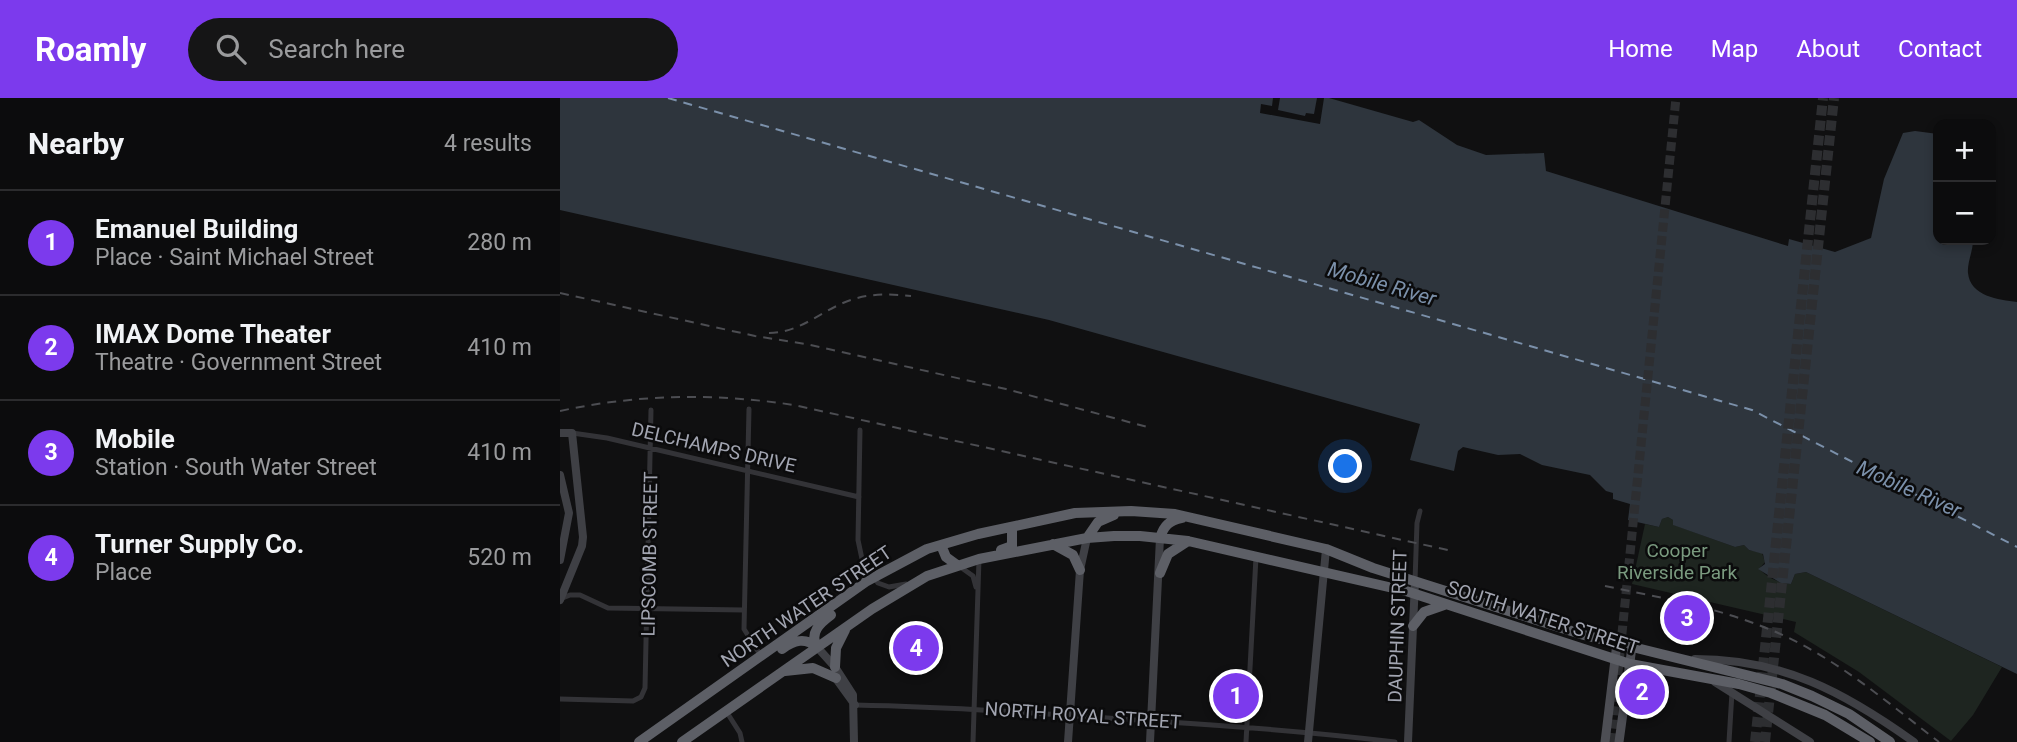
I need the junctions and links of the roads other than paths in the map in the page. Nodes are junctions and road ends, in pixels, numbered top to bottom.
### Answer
1 (651, 410) dead end
2 (749, 410) dead end
3 (860, 430) dead end
4 (560, 433) edge
5 (572, 433) junction
6 (650, 449) junction
7 (747, 472) junction
8 (560, 475) edge
9 (859, 497) junction
10 (1136, 511) junction
11 (1420, 511) dead end
12 (1190, 517) junction
13 (1012, 527) junction
14 (1087, 538) junction
15 (1160, 538) junction
16 (1188, 541) junction
17 (1053, 544) junction
18 (940, 545) junction
19 (1326, 549) junction
20 (1256, 557) junction
21 (979, 559) junction
22 (560, 561) edge
23 (957, 565) junction
24 (1080, 570) junction
25 (1322, 572) junction
26 (1160, 573) junction
27 (874, 577) junction
28 (1415, 581) junction
29 (912, 583) junction
30 (863, 584) junction
31 (977, 590) junction
32 (1414, 594) junction
33 (560, 600) edge
34 (1446, 604) junction
35 (648, 608) junction
36 (744, 610) junction
37 (1413, 626) junction
38 (846, 627) junction
39 (1617, 643) junction
40 (817, 647) junction
41 (1632, 647) junction
42 (761, 656) junction
43 (1685, 659) junction
44 (1615, 660) junction
45 (1630, 664) junction
46 (782, 671) junction
47 (835, 672) junction
48 (1712, 680) junction
49 (719, 685) junction
50 (1732, 692) junction
51 (1802, 698) junction
52 (560, 699) edge
53 (855, 705) junction
54 (974, 708) junction
55 (726, 711) junction
56 (1070, 714) junction
57 (1151, 721) junction
58 (1247, 726) junction
59 (1308, 731) junction
60 (639, 742) edge
61 (682, 742) edge
62 (742, 742) edge
63 (854, 742) edge
64 (973, 742) edge
65 (1068, 742) edge
66 (1150, 742) edge
67 (1246, 742) edge
68 (1308, 742) edge
69 (1395, 742) edge
70 (1408, 742) edge
71 (1605, 742) edge
72 (1619, 742) edge
73 (1729, 742) edge
74 (1810, 742) edge
75 (1870, 742) edge
76 (1891, 742) edge
77 (1914, 742) edge

1 - 6 street, LIPSCOMB STREET
2 - 7 street
3 - 9 street
4 - 5 street, DELCHAMPS DRIVE
5 - 6 street, DELCHAMPS DRIVE
5 - 33 street
6 - 7 street, DELCHAMPS DRIVE
6 - 35 street, LIPSCOMB STREET
7 - 9 street, DELCHAMPS DRIVE
7 - 36 street
8 - 22 street
9 - 27 street
10 - 12 highway, NORTH WATER STREET
10 - 13 highway, NORTH WATER STREET
10 - 14 highway
10 - 15 highway
11 - 28 street, DAUPHIN STREET
12 - 15 highway
12 - 19 highway, NORTH WATER STREET
13 - 18 highway, NORTH WATER STREET
13 - 21 highway
14 - 15 highway, NORTH WATER STREET
14 - 17 highway, NORTH WATER STREET
14 - 24 street
15 - 16 highway, NORTH WATER STREET
15 - 26 street
16 - 20 highway, NORTH WATER STREET
16 - 26 highway
17 - 21 highway, NORTH WATER STREET
17 - 24 highway
18 - 23 highway
18 - 27 highway, NORTH WATER STREET
19 - 25 street
19 - 28 highway, NORTH WATER STREET
20 - 25 highway, NORTH WATER STREET
20 - 58 street
21 - 23 highway, NORTH WATER STREET
21 - 31 street
23 - 29 highway, NORTH WATER STREET
23 - 31 street
24 - 56 street
25 - 32 highway, NORTH WATER STREET
25 - 59 street
26 - 57 street
27 - 29 street
27 - 30 highway, NORTH WATER STREET
28 - 32 street, DAUPHIN STREET
28 - 39 highway, SOUTH WATER STREET
29 - 38 highway, NORTH WATER STREET
30 - 40 highway
30 - 42 highway, NORTH WATER STREET
31 - 54 street
32 - 34 highway, SOUTH WATER STREET
32 - 37 street, DAUPHIN STREET
33 - 35 street
34 - 37 highway
34 - 44 highway, SOUTH WATER STREET
35 - 36 street
35 - 52 street, LIPSCOMB STREET
36 - 42 street
37 - 70 street, DAUPHIN STREET
38 - 40 highway, NORTH WATER STREET
38 - 47 highway
39 - 41 highway, SOUTH WATER STREET
39 - 44 main road
40 - 46 highway, NORTH WATER STREET
40 - 47 street
40 - 49 highway
41 - 43 highway, SOUTH WATER STREET
41 - 45 main road
42 - 49 highway, NORTH WATER STREET
43 - 51 highway, SOUTH WATER STREET
43 - 77 street, SOUTH WATER STREET
44 - 45 highway, SOUTH WATER STREET
44 - 71 main road
45 - 48 highway, SOUTH WATER STREET
45 - 72 main road
46 - 47 highway
46 - 55 highway, NORTH WATER STREET
47 - 53 street
48 - 50 street, SOUTH WATER STREET
48 - 51 highway
49 - 60 highway, NORTH WATER STREET
50 - 73 street
50 - 74 street, SOUTH WATER STREET
51 - 75 highway
51 - 76 highway
53 - 54 street, NORTH ROYAL STREET
53 - 63 street
54 - 56 street, NORTH ROYAL STREET
54 - 64 street
55 - 61 highway, NORTH WATER STREET
55 - 62 street
56 - 57 street, NORTH ROYAL STREET
56 - 65 street
57 - 58 street, NORTH ROYAL STREET
57 - 66 street
58 - 59 street, NORTH ROYAL STREET
58 - 67 street
59 - 68 street
59 - 69 street, NORTH ROYAL STREET

